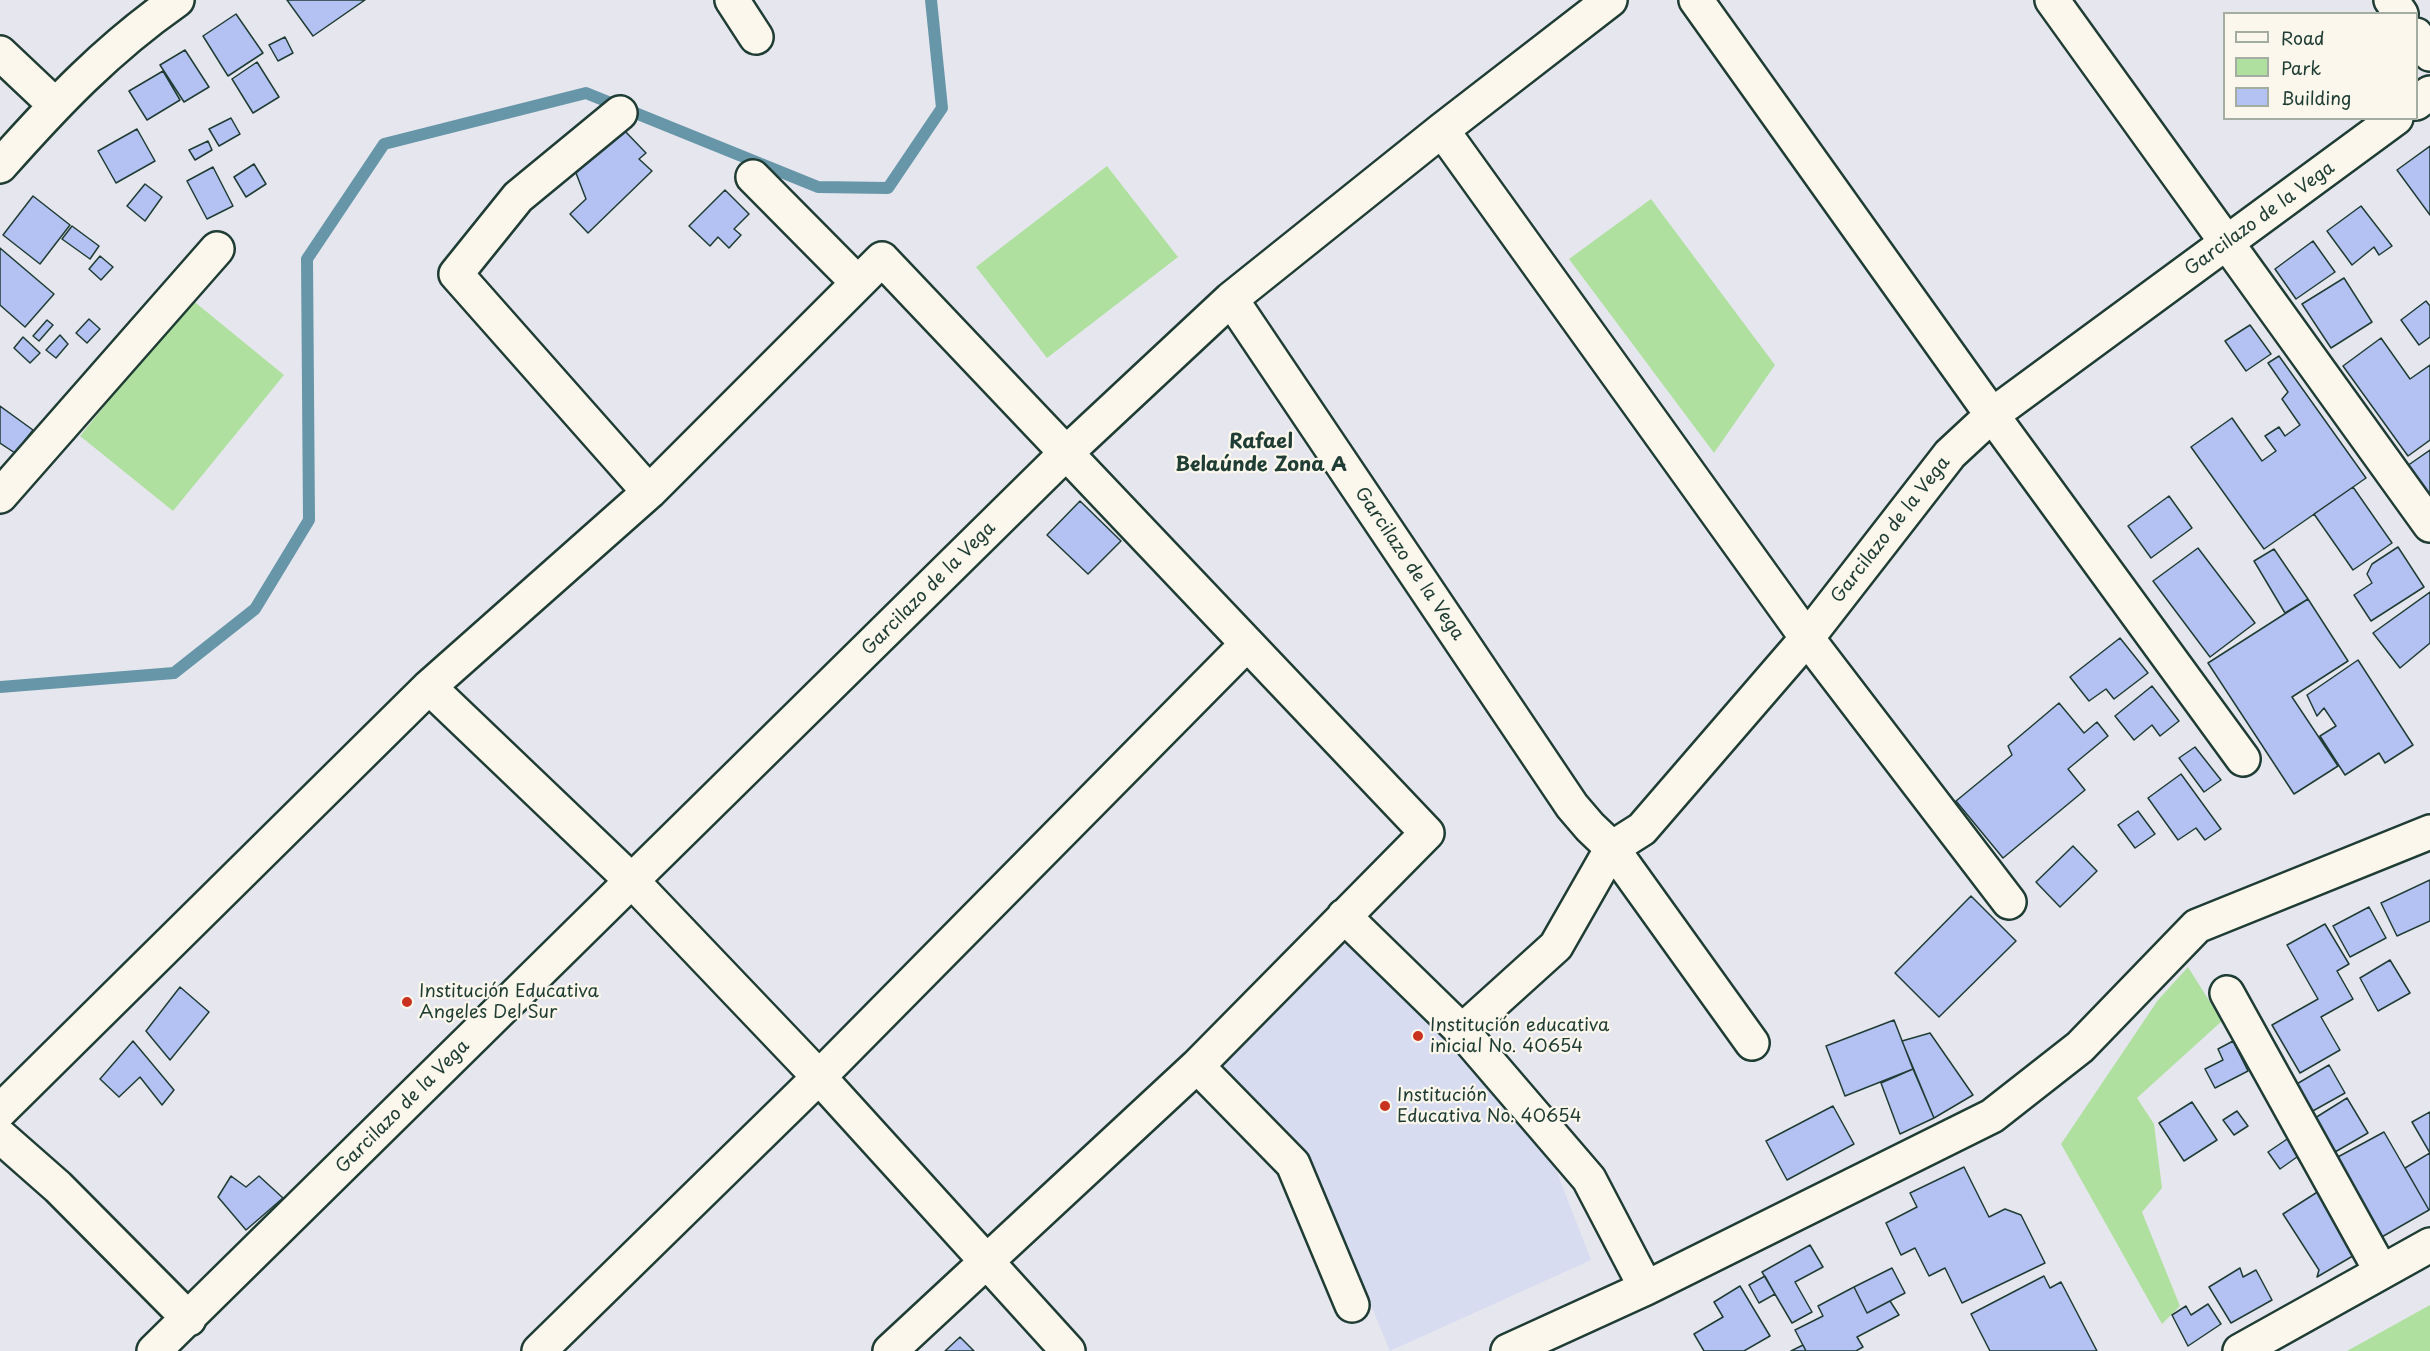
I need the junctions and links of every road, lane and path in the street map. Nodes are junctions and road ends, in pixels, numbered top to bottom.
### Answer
1 (177, 0) edge
2 (732, 0) edge
3 (1610, 0) edge
4 (1696, 0) edge
5 (2052, 0) edge
6 (756, 37) dead end
7 (2418, 38) edge
8 (0, 53) edge
9 (2430, 54) edge
10 (2430, 93) edge
11 (2418, 102) edge
12 (54, 105) junction
13 (620, 112) dead end
14 (2393, 120) edge
15 (1442, 130) junction
16 (0, 166) edge
17 (753, 177) dead end
18 (2227, 244) junction
19 (217, 249) dead end
20 (858, 283) junction
21 (1231, 299) junction
22 (1992, 415) junction
23 (1065, 454) junction
24 (650, 492) junction
25 (0, 496) edge
26 (2430, 525) edge
27 (1807, 638) junction
28 (1247, 644) junction
29 (429, 687) junction
30 (2243, 759) dead end
31 (2430, 832) edge
32 (1612, 848) junction
33 (632, 881) junction
34 (2008, 902) dead end
35 (1344, 916) junction
36 (2227, 993) dead end
37 (1462, 1031) junction
38 (1752, 1043) dead end
39 (1197, 1066) junction
40 (819, 1077) junction
41 (0, 1111) edge
42 (0, 1136) edge
43 (2430, 1245) edge
44 (987, 1262) junction
45 (2381, 1271) junction
46 (1647, 1288) junction
47 (1352, 1305) dead end
48 (189, 1318) junction
49 (154, 1351) edge
50 (539, 1351) edge
51 (890, 1351) edge
52 (1068, 1351) edge
53 (1508, 1351) edge
54 (2240, 1351) edge

1 - 12 street
2 - 6 street
3 - 15 street
4 - 22 street
5 - 18 street
7 - 9 street
8 - 12 street
10 - 11 street
12 - 16 street
13 - 24 street
14 - 18 street, Garcilazo de la Vega
15 - 21 street
15 - 27 street
17 - 20 street
18 - 22 street, Garcilazo de la Vega
18 - 26 street
19 - 25 street
20 - 23 street
20 - 24 street
21 - 23 street, Garcilazo de la Vega
21 - 32 street, Garcilazo de la Vega
22 - 27 street, Garcilazo de la Vega
22 - 30 street
23 - 28 street
23 - 33 street, Garcilazo de la Vega
24 - 29 street
27 - 32 street, Garcilazo de la Vega
27 - 34 street
28 - 35 street
28 - 40 street
29 - 33 street
29 - 41 street
31 - 46 street
32 - 37 street
32 - 38 street
33 - 40 street
33 - 48 street, Garcilazo de la Vega
35 - 37 street
35 - 39 street
36 - 45 street
37 - 46 street
39 - 44 street
39 - 47 street
40 - 44 street
40 - 50 street
42 - 48 street
43 - 45 street
44 - 51 street
44 - 52 street
45 - 54 street
46 - 53 street
48 - 49 street, Garcilazo de la Vega

